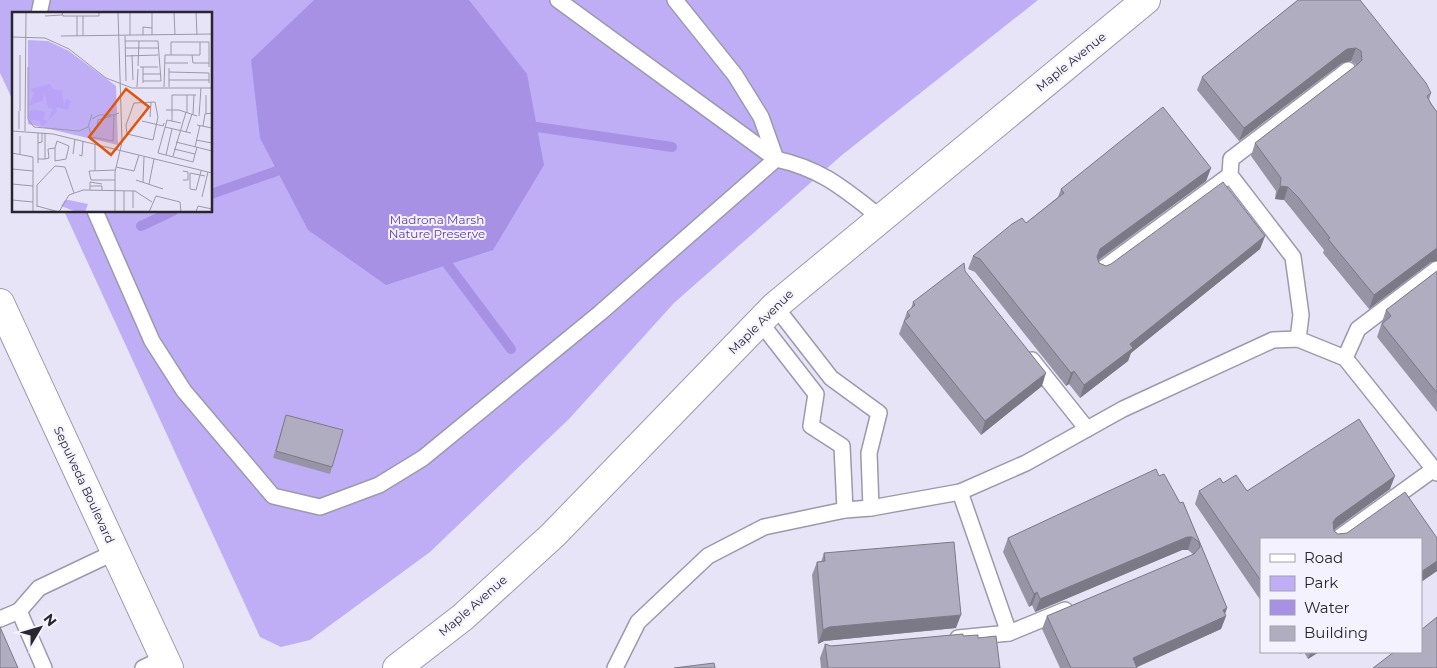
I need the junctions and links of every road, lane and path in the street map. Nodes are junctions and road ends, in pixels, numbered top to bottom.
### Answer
1 (558, 0) edge
2 (675, 0) edge
3 (1146, 0) edge
4 (1348, 70) edge
5 (776, 158) junction
6 (1230, 175) junction
7 (95, 212) edge
8 (880, 217) junction
9 (1437, 268) edge
10 (1102, 270) edge
11 (0, 303) edge
12 (767, 314) junction
13 (1298, 339) junction
14 (1022, 346) edge
15 (1345, 358) junction
16 (1087, 429) junction
17 (1436, 471) edge
18 (960, 492) junction
19 (871, 508) junction
20 (845, 510) junction
21 (1339, 538) edge
22 (115, 552) junction
23 (1080, 604) edge
24 (19, 611) junction
25 (0, 619) edge
26 (1009, 633) junction
27 (941, 639) edge
28 (159, 665) edge
29 (44, 668) edge
30 (397, 668) edge
31 (615, 668) edge

1 - 5 lane
2 - 5 lane
3 - 8 street, Maple Avenue
4 - 6 lane
5 - 7 lane
5 - 8 lane
6 - 10 lane
6 - 13 lane
8 - 12 street, Maple Avenue
9 - 15 lane
11 - 22 street, Sepulveda Boulevard
12 - 19 lane
12 - 20 lane
12 - 30 street, Maple Avenue
13 - 15 lane
13 - 16 lane
14 - 16 lane
15 - 17 lane
16 - 18 lane
17 - 21 lane
18 - 19 lane
18 - 26 lane
19 - 20 lane
20 - 31 lane
22 - 24 lane
22 - 28 street, Sepulveda Boulevard
23 - 26 lane
24 - 25 lane
24 - 29 lane
26 - 27 lane

